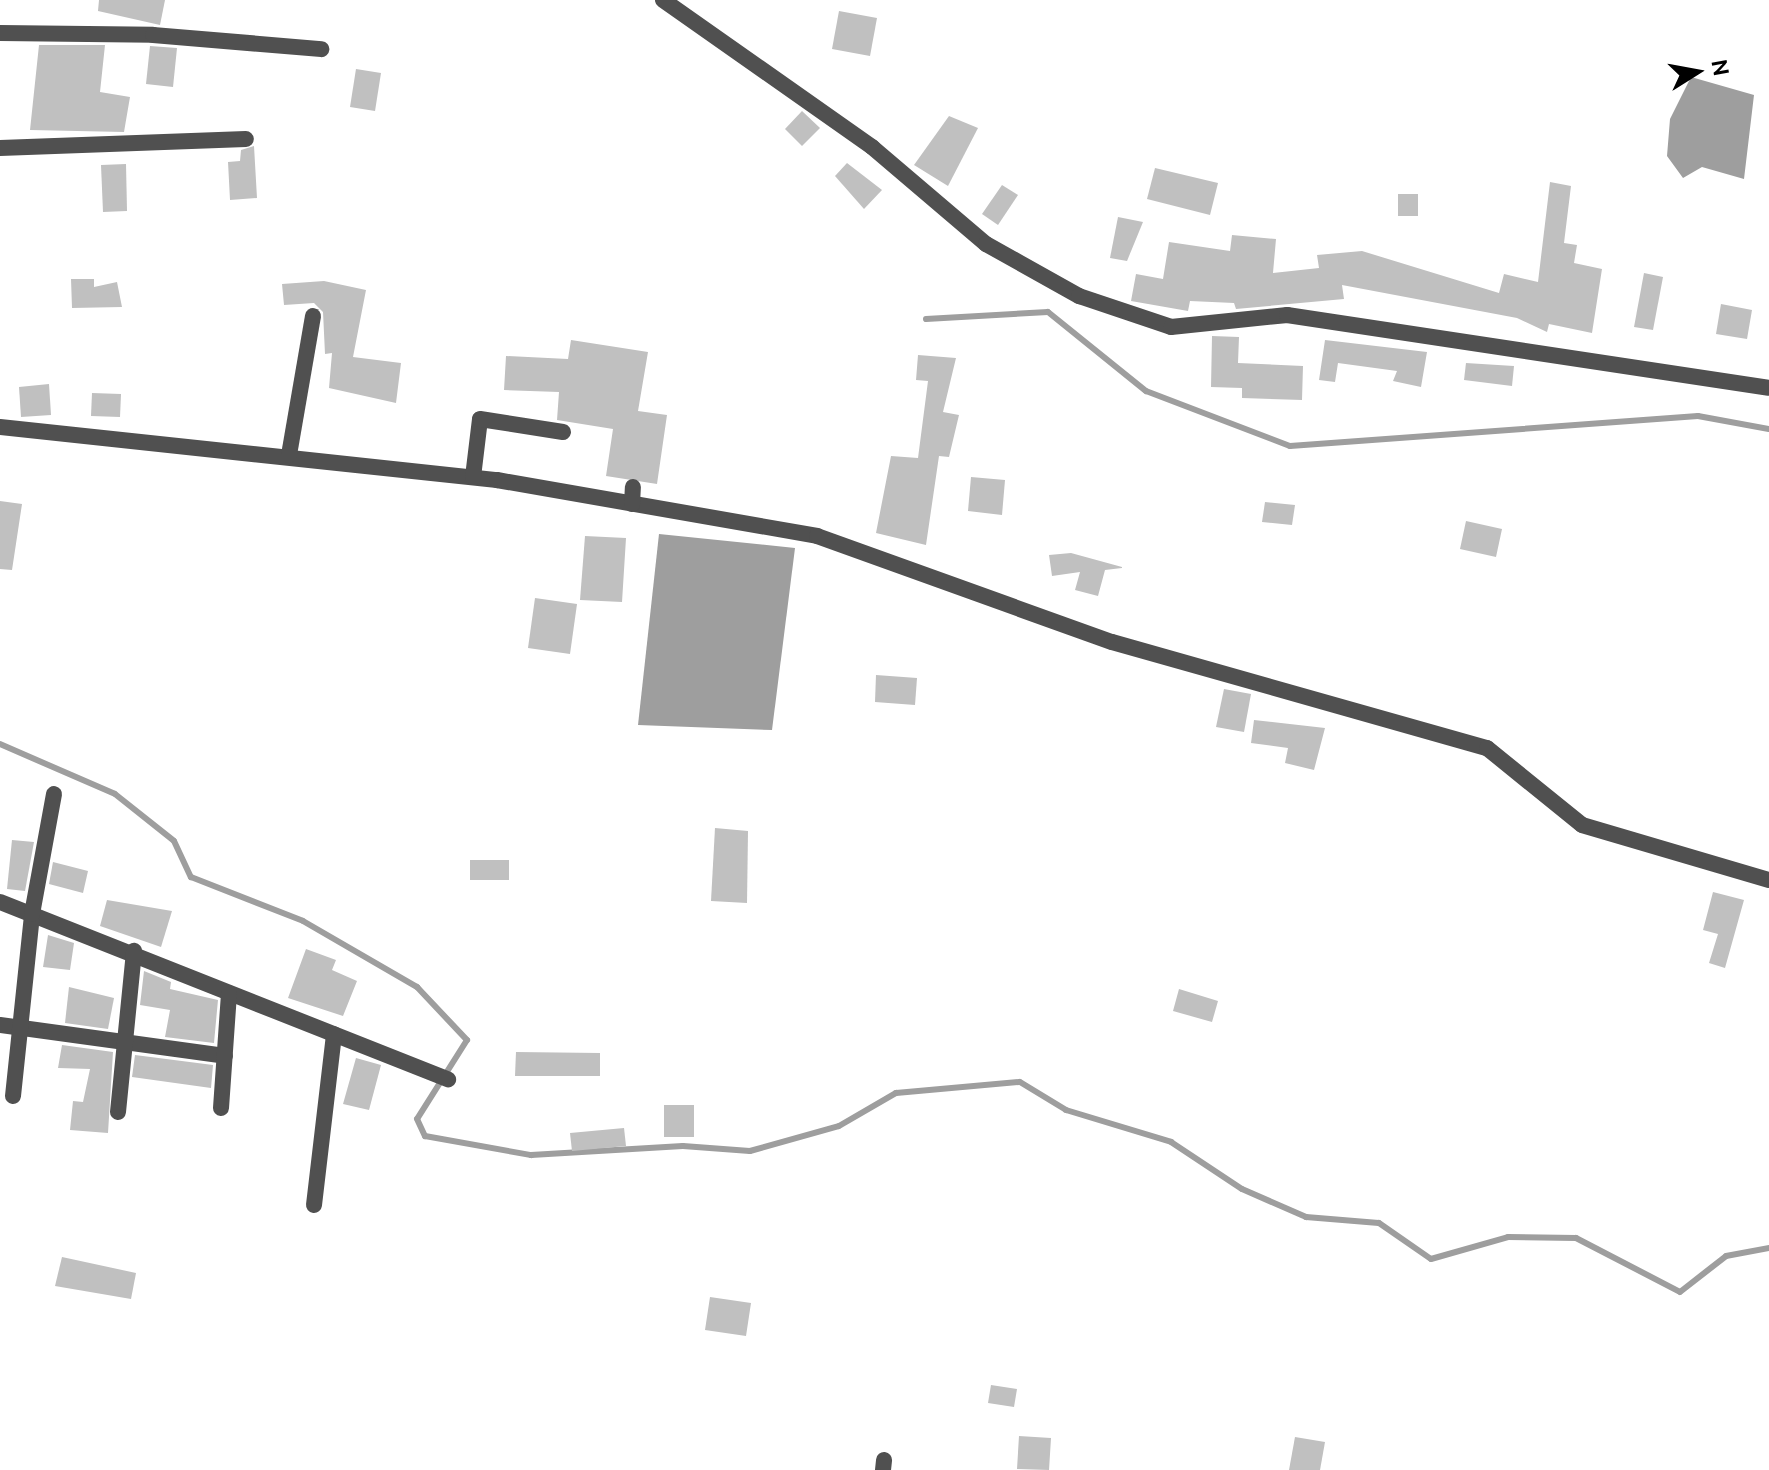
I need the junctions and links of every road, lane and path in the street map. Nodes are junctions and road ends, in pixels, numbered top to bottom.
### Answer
1 (663, 0) edge
2 (0, 33) edge
3 (321, 49) dead end
4 (246, 139) dead end
5 (0, 148) edge
6 (313, 316) dead end
7 (1769, 388) edge
8 (0, 427) edge
9 (563, 432) dead end
10 (289, 455) junction
11 (473, 477) junction
12 (54, 794) dead end
13 (1769, 880) edge
14 (0, 902) edge
15 (32, 914) junction
16 (134, 951) junction
17 (229, 993) junction
18 (0, 1025) edge
19 (20, 1028) junction
20 (334, 1034) junction
21 (125, 1043) junction
22 (225, 1056) junction
23 (448, 1079) dead end
24 (13, 1096) dead end
25 (221, 1108) dead end
26 (118, 1112) dead end
27 (314, 1205) dead end

1 - 7 street
2 - 3 street
4 - 5 street
6 - 10 street
8 - 10 street
9 - 11 street
10 - 11 street
11 - 13 street
12 - 15 street
14 - 15 street
15 - 16 street
15 - 19 street
16 - 17 street
16 - 21 street
17 - 20 street
17 - 22 street
18 - 19 street
19 - 21 street
19 - 24 street
20 - 23 street
20 - 27 street
21 - 22 street
21 - 26 street
22 - 25 street

